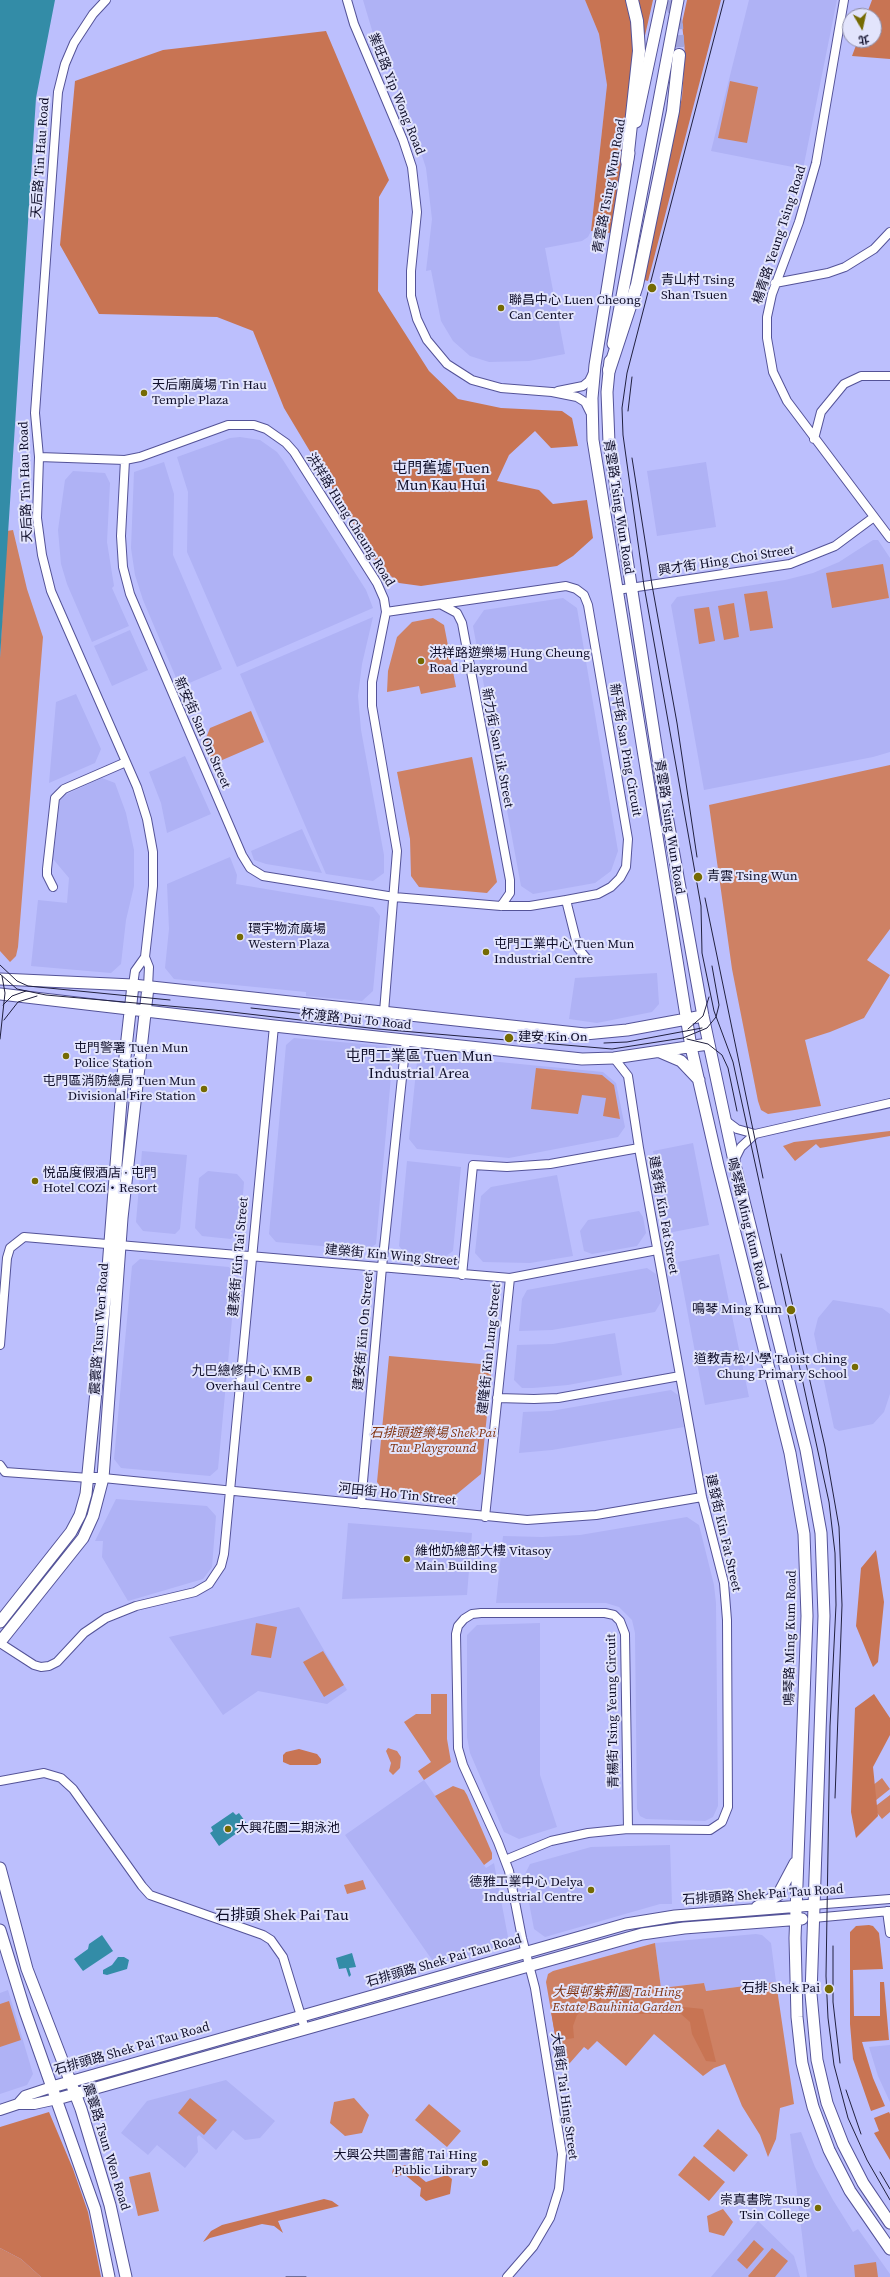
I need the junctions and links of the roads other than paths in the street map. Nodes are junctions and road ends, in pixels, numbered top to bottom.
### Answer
1 (106, 0) edge
2 (347, 0) edge
3 (632, 0) edge
4 (662, 0) edge
5 (678, 0) edge
6 (844, 0) edge
7 (679, 55) tunnel mouth
8 (627, 161) junction
9 (890, 232) edge
10 (775, 283) junction
11 (594, 370) junction
12 (609, 370) junction
13 (890, 376) edge
14 (552, 392) junction
15 (591, 417) junction
16 (814, 439) junction
17 (39, 457) junction
18 (125, 460) junction
19 (874, 517) junction
20 (890, 538) edge
21 (632, 588) junction
22 (617, 590) junction
23 (439, 605) junction
24 (386, 612) junction
25 (126, 762) junction
26 (53, 887) dead end
27 (394, 897) junction
28 (566, 900) junction
29 (501, 906) junction
30 (145, 957) junction
31 (587, 959) dead end
32 (0, 979) edge
33 (133, 985) junction
34 (148, 987) junction
35 (0, 994) edge
36 (129, 1010) junction
37 (145, 1012) junction
38 (384, 1012) junction
39 (703, 1016) junction
40 (687, 1019) junction
41 (274, 1026) junction
42 (406, 1040) junction
43 (708, 1044) junction
44 (691, 1046) junction
45 (660, 1051) junction
46 (614, 1058) junction
47 (699, 1080) junction
48 (890, 1103) edge
49 (724, 1120) junction
50 (755, 1134) junction
51 (639, 1148) junction
52 (734, 1161) junction
53 (115, 1245) junction
54 (657, 1250) junction
55 (252, 1257) junction
56 (382, 1267) junction
57 (462, 1275) junction
58 (510, 1278) junction
59 (0, 1345) edge
60 (680, 1376) junction
61 (498, 1398) junction
62 (0, 1465) edge
63 (89, 1478) junction
64 (103, 1478) junction
65 (229, 1491) junction
66 (702, 1496) junction
67 (361, 1504) junction
68 (485, 1517) junction
69 (0, 1622) edge
70 (0, 1643) edge
71 (0, 1781) edge
72 (628, 1829) junction
73 (798, 1857) junction
74 (505, 1860) junction
75 (0, 1868) edge
76 (890, 1899) edge
77 (813, 1905) junction
78 (796, 1907) junction
79 (751, 1910) junction
80 (888, 1911) edge
81 (813, 1918) junction
82 (796, 1920) junction
83 (0, 1930) edge
84 (890, 1933) edge
85 (526, 1953) junction
86 (529, 1965) junction
87 (301, 2016) junction
88 (305, 2029) junction
89 (71, 2081) junction
90 (52, 2087) junction
91 (76, 2093) junction
92 (57, 2099) junction
93 (18, 2104) junction
94 (0, 2110) edge
95 (890, 2223) edge
96 (890, 2249) edge
97 (109, 2277) edge
98 (126, 2277) edge
99 (507, 2277) edge

1 - 17 street, 天后路 Tin Hau Road
2 - 14 street, 業旺路 Yip Wong Road
3 - 8 main road
4 - 8 main road, 青雲路 Tsing Wun Road
5 - 12 main road, 青雲路 Tsing Wun Road
6 - 10 street, 楊青路 Yeung Tsing Road
7 - 12 main road
8 - 11 main road, 青雲路 Tsing Wun Road
9 - 10 street
10 - 16 street, 楊青路 Yeung Tsing Road
11 - 14 street, 業旺路 Yip Wong Road
11 - 15 main road, 青雲路 Tsing Wun Road
12 - 21 main road, 青雲路 Tsing Wun Road
13 - 16 street
14 - 15 street, 業旺路 Yip Wong Road
15 - 22 main road, 青雲路 Tsing Wun Road
16 - 19 street, 楊青路 Yeung Tsing Road
17 - 18 street, 洪祥路 Hung Cheung Road
17 - 25 street, 天后路 Tin Hau Road
18 - 24 street, 洪祥路 Hung Cheung Road
18 - 27 street, 新安街 San On Street
19 - 20 street, 楊青路 Yeung Tsing Road
19 - 21 street, 興才街 Hing Choi Street
21 - 22 street, 興才街 Hing Choi Street
21 - 39 main road, 青雲路 Tsing Wun Road
22 - 40 main road, 青雲路 Tsing Wun Road
23 - 24 street, 新平街 San Ping Circuit
23 - 28 street, 新平街 San Ping Circuit
23 - 29 street, 新力街 San Lik Street
24 - 27 street, 洪祥路 Hung Cheung Road
25 - 26 street
25 - 30 street, 天后路 Tin Hau Road
27 - 29 street, 新平街 San Ping Circuit
27 - 38 street, 洪祥路 Hung Cheung Road
28 - 29 street, 新平街 San Ping Circuit
28 - 31 street
30 - 33 street, 天后路 Tin Hau Road
30 - 34 street, 天后路 Tin Hau Road
32 - 33 main road, 杯渡路 Pui To Road
33 - 34 main road, 杯渡路 Pui To Road
33 - 36 main road, 震寰路 Tsun Wen Road
34 - 37 main road, 震寰路 Tsun Wen Road
34 - 38 main road, 杯渡路 Pui To Road
35 - 36 main road, 杯渡路 Pui To Road
36 - 37 main road, 杯渡路 Pui To Road
36 - 53 main road, 震寰路 Tsun Wen Road
37 - 41 main road, 杯渡路 Pui To Road
37 - 53 main road, 震寰路 Tsun Wen Road
38 - 40 main road, 杯渡路 Pui To Road
39 - 40 main road, 杯渡路 Pui To Road
39 - 43 main road, 鳴琴路 Ming Kum Road
40 - 44 main road, 鳴琴路 Ming Kum Road
41 - 42 main road, 杯渡路 Pui To Road
41 - 55 street, 建泰街 Kin Tai Street
42 - 46 main road, 杯渡路 Pui To Road
42 - 56 street, 建安街 Kin On Street
43 - 44 main road, 杯渡路 Pui To Road
43 - 49 main road, 鳴琴路 Ming Kum Road
44 - 45 main road, 杯渡路 Pui To Road
44 - 47 main road, 鳴琴路 Ming Kum Road
45 - 46 main road, 杯渡路 Pui To Road
45 - 47 main road
46 - 51 street, 建發街 Kin Fat Street
47 - 73 main road, 鳴琴路 Ming Kum Road
48 - 50 street
49 - 50 street
49 - 52 main road, 鳴琴路 Ming Kum Road
50 - 52 street
51 - 54 street, 建發街 Kin Fat Street
51 - 57 street
52 - 77 main road, 鳴琴路 Ming Kum Road
53 - 55 street, 建榮街 Kin Wing Street
53 - 59 street, 建榮街 Kin Wing Street
53 - 63 main road, 震寰路 Tsun Wen Road
53 - 64 main road, 震寰路 Tsun Wen Road
54 - 58 street, 建榮街 Kin Wing Street
54 - 60 street, 建發街 Kin Fat Street
55 - 56 street, 建榮街 Kin Wing Street
55 - 65 street, 建泰街 Kin Tai Street
56 - 57 street, 建榮街 Kin Wing Street
56 - 67 street, 建安街 Kin On Street
57 - 58 street, 建榮街 Kin Wing Street
58 - 61 street, 建隆街 Kin Lung Street
60 - 61 street
60 - 66 street, 建發街 Kin Fat Street
61 - 68 street, 建隆街 Kin Lung Street
62 - 63 street
63 - 64 street, 河田街 Ho Tin Street
63 - 69 main road, 震寰路 Tsun Wen Road
64 - 65 street, 河田街 Ho Tin Street
64 - 70 main road, 震寰路 Tsun Wen Road
65 - 67 street, 河田街 Ho Tin Street
65 - 70 street, 建泰街 Kin Tai Street
66 - 68 street, 河田街 Ho Tin Street
66 - 72 street, 建發街 Kin Fat Street
67 - 68 street, 河田街 Ho Tin Street
71 - 87 street
72 - 74 street, 建發街 Kin Fat Street
72 - 74 street, 青楊街 Tsing Yeung Circuit
73 - 78 main road, 鳴琴路 Ming Kum Road
73 - 79 main road
74 - 85 street, 青楊街 Tsing Yeung Circuit
75 - 89 main road, 震寰路 Tsun Wen Road
76 - 77 street, 石排頭路 Shek Pai Tau Road
77 - 78 main road, 石排頭路 Shek Pai Tau Road
77 - 81 main road, 鳴琴路 Ming Kum Road
78 - 79 main road, 石排頭路 Shek Pai Tau Road
78 - 82 main road, 鳴琴路 Ming Kum Road
79 - 85 main road, 石排頭路 Shek Pai Tau Road
80 - 81 street, 石排頭路 Shek Pai Tau Road
80 - 84 street
81 - 82 main road, 石排頭路 Shek Pai Tau Road
81 - 95 main road, 鳴琴路 Ming Kum Road
82 - 86 main road, 石排頭路 Shek Pai Tau Road
82 - 96 main road, 鳴琴路 Ming Kum Road
83 - 90 main road
85 - 86 street, 大興街 Tai Hing Street
85 - 87 main road, 石排頭路 Shek Pai Tau Road
86 - 88 main road, 石排頭路 Shek Pai Tau Road
86 - 99 street, 大興街 Tai Hing Street
87 - 88 street
87 - 89 main road, 石排頭路 Shek Pai Tau Road
88 - 91 main road, 石排頭路 Shek Pai Tau Road
89 - 90 main road, 石排頭路 Shek Pai Tau Road
89 - 91 main road, 震寰路 Tsun Wen Road
90 - 92 main road
90 - 93 street, 石排頭路 Shek Pai Tau Road
91 - 92 main road, 石排頭路 Shek Pai Tau Road
91 - 98 main road, 震寰路 Tsun Wen Road
92 - 93 street, 石排頭路 Shek Pai Tau Road
92 - 97 main road
93 - 94 street, 石排頭路 Shek Pai Tau Road

